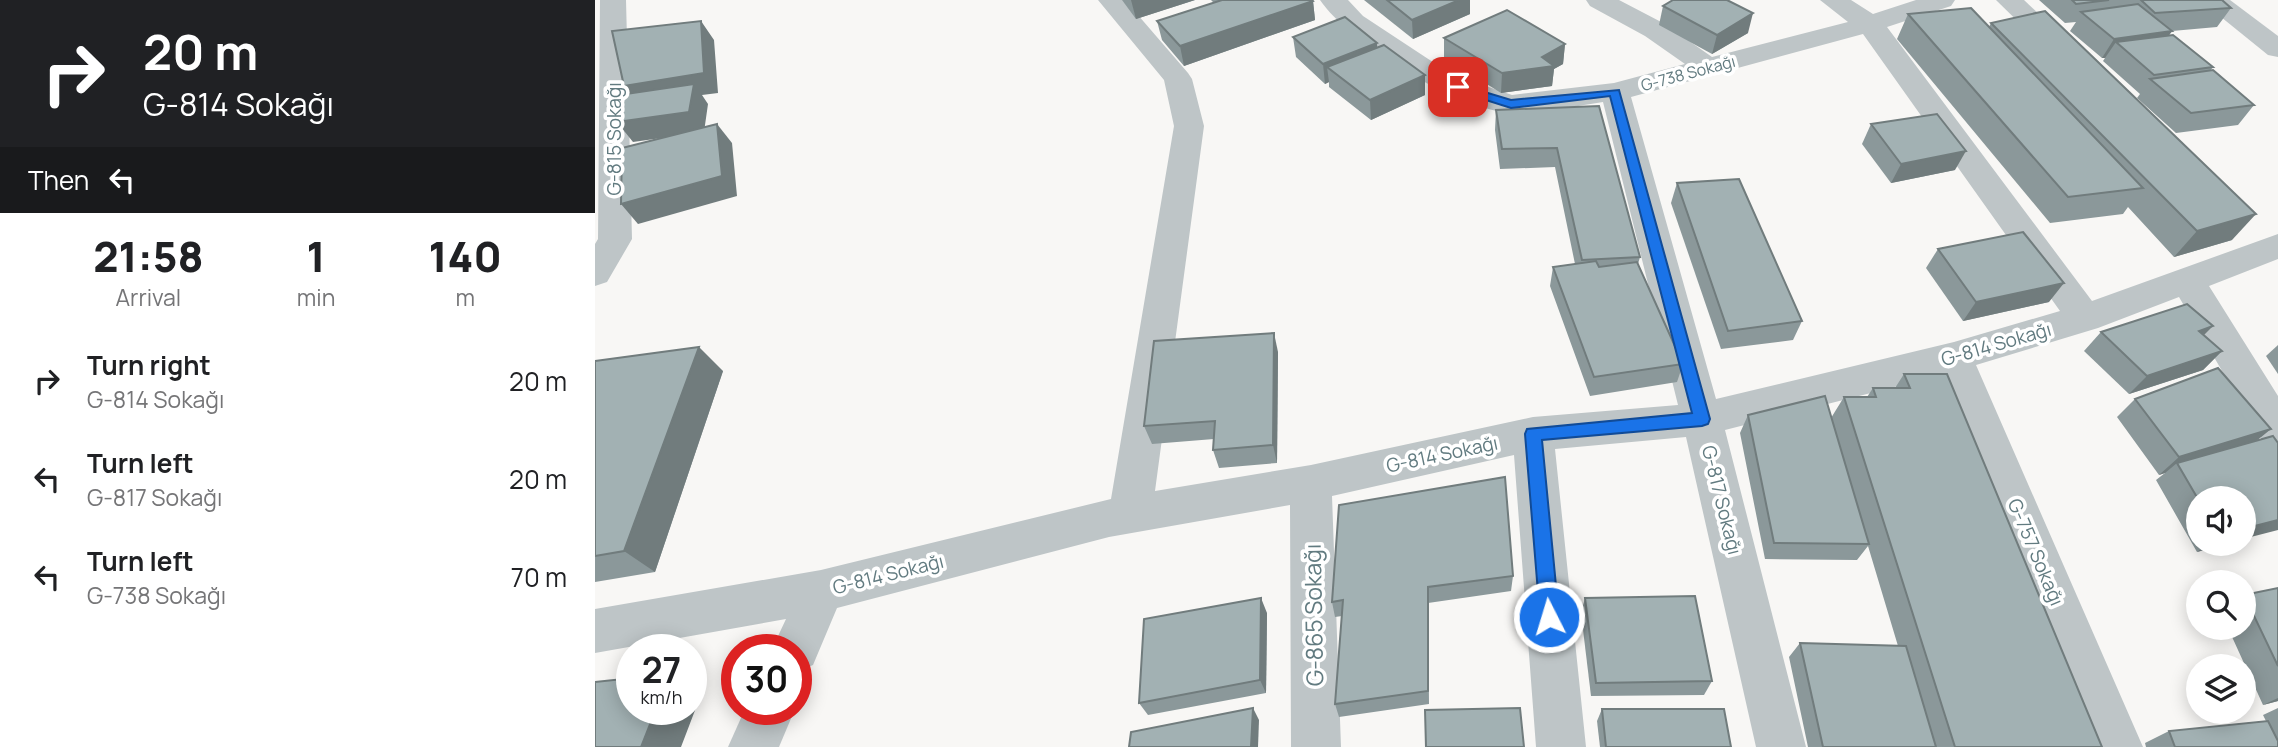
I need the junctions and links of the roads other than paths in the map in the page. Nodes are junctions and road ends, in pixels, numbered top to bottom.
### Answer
1 (613, 0) edge
2 (1111, 0) edge
3 (1333, 0) edge
4 (1599, 0) edge
5 (1833, 0) edge
6 (1941, 0) edge
7 (2009, 0) edge
8 (2213, 0) edge
9 (1870, 24) junction
10 (604, 31) edge
11 (2278, 49) edge
12 (1709, 68) junction
13 (2089, 74) edge
14 (1615, 92) junction
15 (2263, 234) edge
16 (2278, 237) edge
17 (605, 240) edge
18 (595, 273) edge
19 (2188, 282) junction
20 (2085, 318) junction
21 (1954, 356) junction
22 (1702, 419) junction
23 (2278, 431) edge
24 (1533, 434) junction
25 (1311, 483) junction
26 (1130, 514) junction
27 (821, 591) junction
28 (595, 631) edge
29 (802, 634) edge
30 (763, 725) edge
31 (753, 747) edge
32 (1316, 747) edge
33 (1561, 747) edge
34 (1781, 747) edge
35 (2118, 747) edge

1 - 10 street, G-815 Sokağı
2 - 26 street
3 - 14 street, G-738 Sokağı
4 - 12 street
5 - 9 street
6 - 9 street, G-738 Sokağı
7 - 13 street
8 - 11 street
9 - 12 street, G-738 Sokağı
9 - 20 street
10 - 17 street, G-815 Sokağı
12 - 14 street, G-738 Sokağı
14 - 22 street, G-817 Sokağı
15 - 16 street
15 - 19 street, G-814 Sokağı
17 - 18 street, G-815 Sokağı
19 - 20 street, G-814 Sokağı
19 - 23 street
20 - 21 street, G-814 Sokağı
21 - 22 street, G-814 Sokağı
21 - 35 street, G-757 Sokağı
22 - 24 street, G-814 Sokağı
22 - 34 street, G-817 Sokağı
24 - 25 street, G-814 Sokağı
24 - 33 street
25 - 26 street, G-814 Sokağı
25 - 32 street, G-865 Sokağı
26 - 27 street, G-814 Sokağı
27 - 28 street, G-814 Sokağı
27 - 29 street
30 - 31 street

